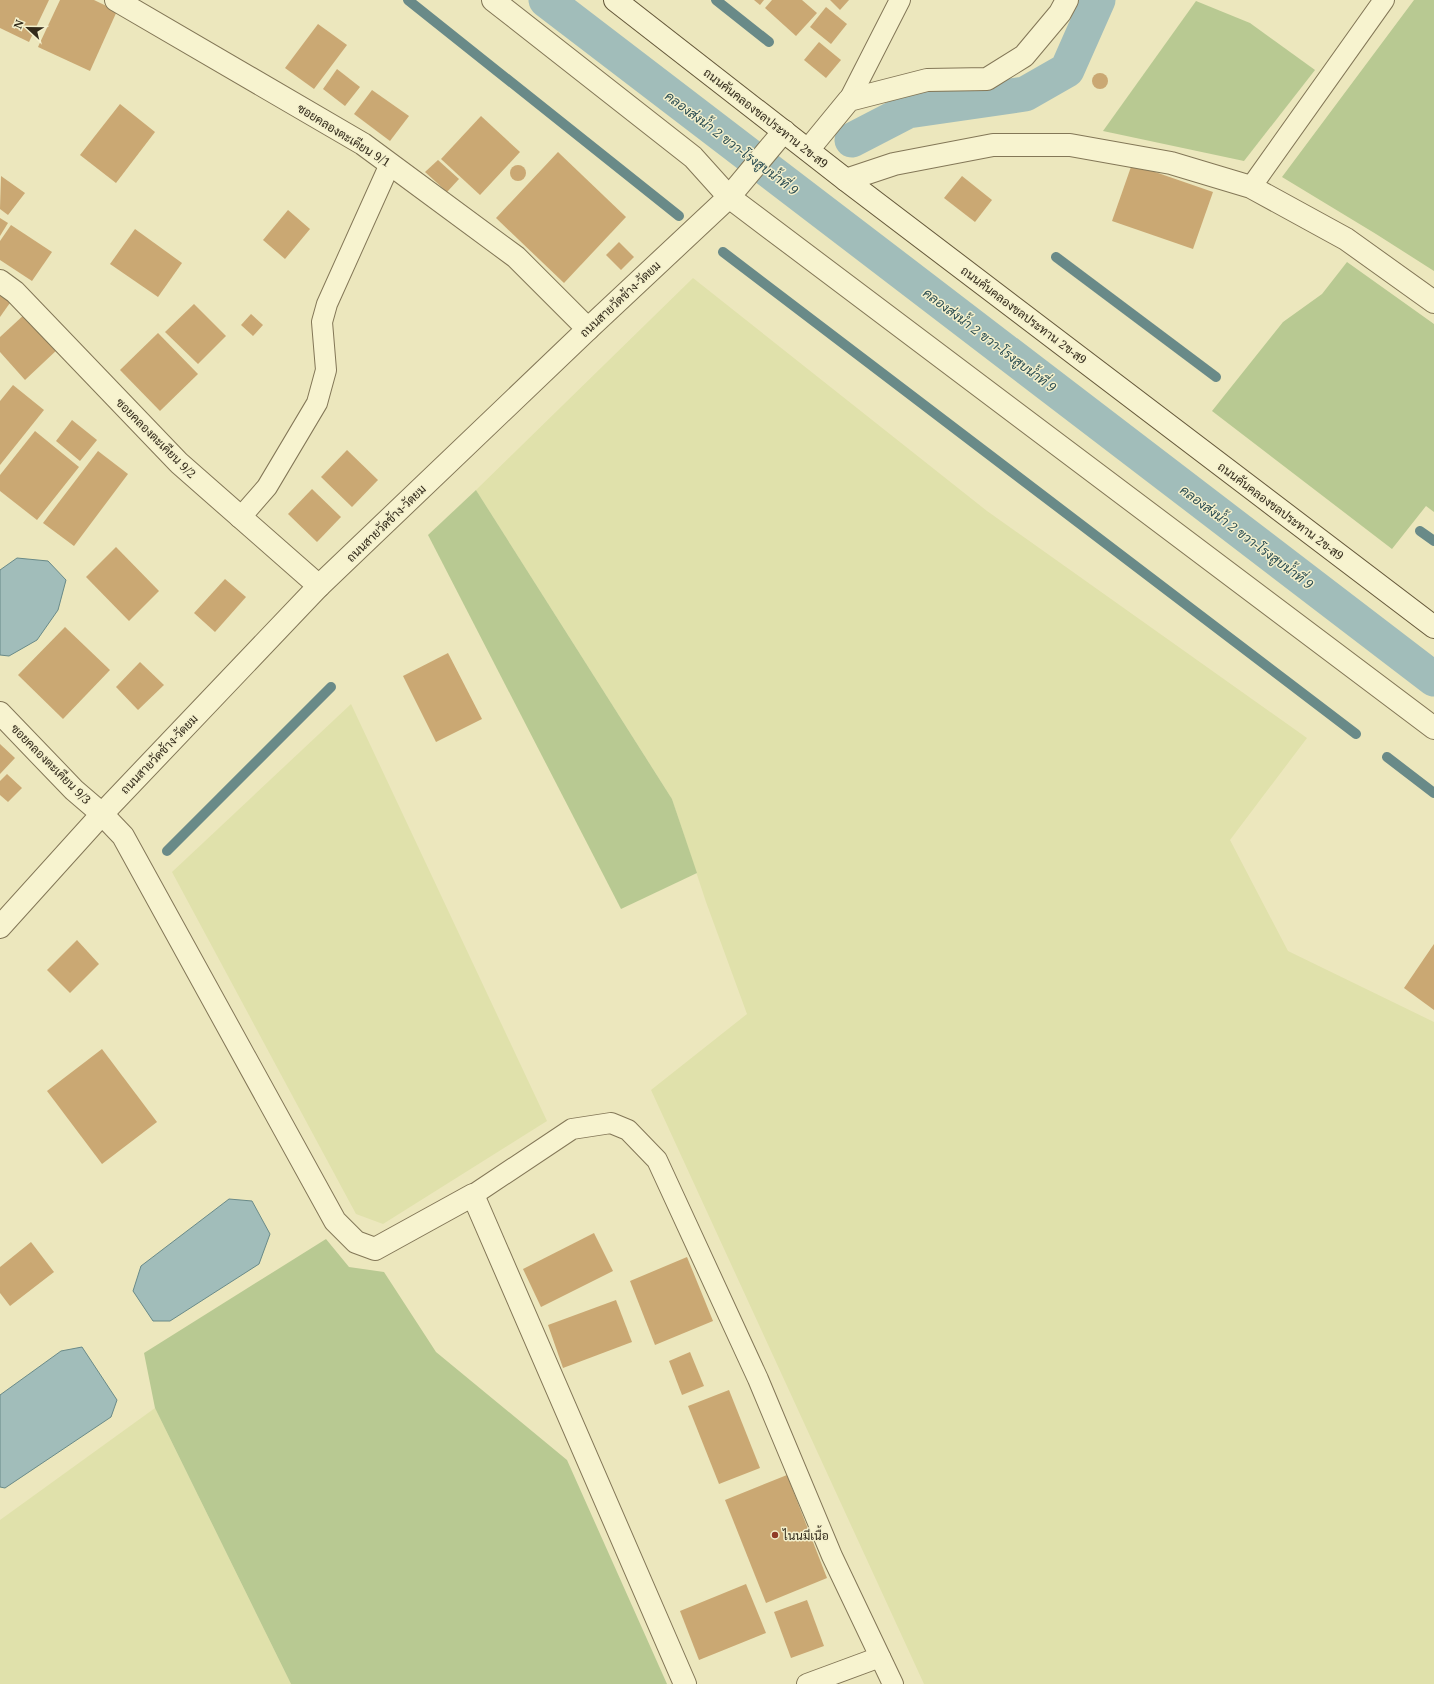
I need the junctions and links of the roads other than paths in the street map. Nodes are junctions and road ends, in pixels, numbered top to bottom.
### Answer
1 (116, 0) edge
2 (493, 0) edge
3 (615, 0) edge
4 (900, 0) edge
5 (1067, 0) edge
6 (1384, 0) edge
7 (849, 100) junction
8 (778, 138) junction
9 (808, 150) junction
10 (390, 164) junction
11 (846, 180) junction
12 (1251, 187) junction
13 (736, 189) junction
14 (0, 281) edge
15 (1434, 302) edge
16 (588, 329) junction
17 (240, 518) junction
18 (319, 586) junction
19 (1434, 627) edge
20 (0, 713) edge
21 (1434, 728) edge
22 (102, 814) junction
23 (0, 927) edge
24 (473, 1196) junction
25 (880, 1657) junction
26 (685, 1684) edge
27 (807, 1684) edge
28 (893, 1684) edge

1 - 10 street, ซอยคลองตะเคียน 9/1
2 - 13 street
3 - 8 street, ถนนคันคลองชลประทาน 2ข-ส9
4 - 7 lane
5 - 7 street
6 - 12 lane
7 - 9 street
8 - 9 street, ถนนคันคลองชลประทาน 2ข-ส9
8 - 13 street, ถนนสายวัดช้าง-วัดยม
9 - 11 street, ถนนคันคลองชลประทาน 2ข-ส9
10 - 16 street, ซอยคลองตะเคียน 9/1
10 - 17 lane
11 - 12 street
11 - 19 street, ถนนคันคลองชลประทาน 2ข-ส9
12 - 15 street
13 - 16 street, ถนนสายวัดช้าง-วัดยม
13 - 21 street
14 - 17 street, ซอยคลองตะเคียน 9/2
16 - 18 street, ถนนสายวัดช้าง-วัดยม
17 - 18 street, ซอยคลองตะเคียน 9/2
18 - 22 street, ถนนสายวัดช้าง-วัดยม
20 - 22 street, ซอยคลองตะเคียน 9/3
22 - 23 street, ถนนสายวัดช้าง-วัดยม
22 - 24 street, ซอยคลองตะเคียน 9/3
24 - 25 lane
24 - 26 street
25 - 27 lane
25 - 28 lane

